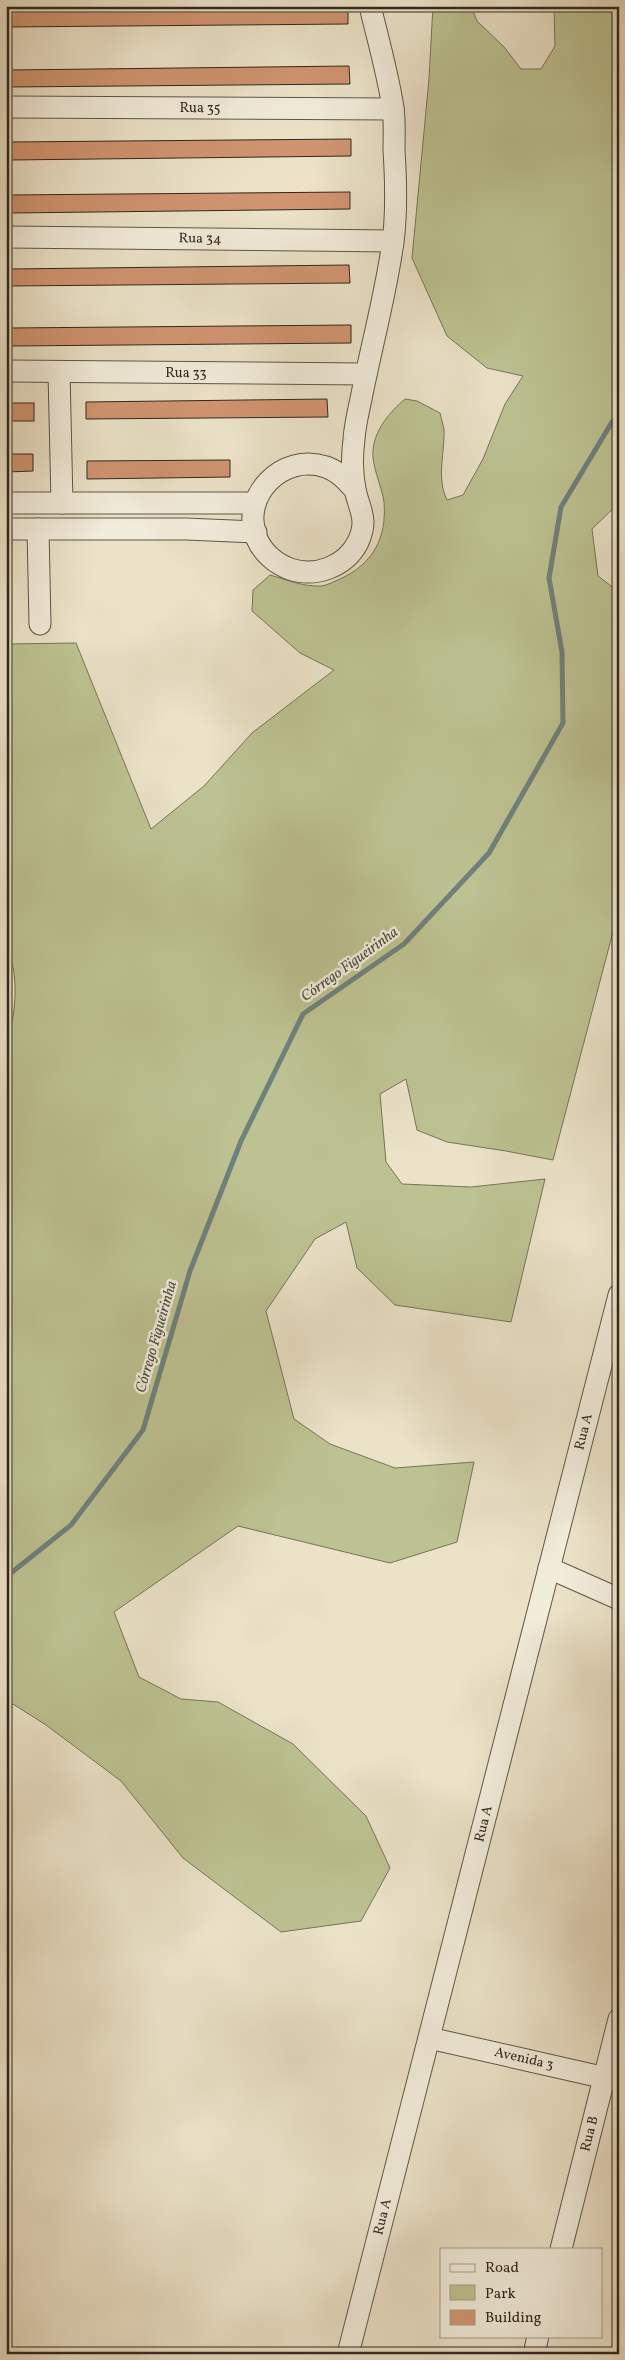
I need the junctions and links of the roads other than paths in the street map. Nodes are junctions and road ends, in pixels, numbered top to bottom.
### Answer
1 (370, 6) edge
2 (6, 107) edge
3 (393, 109) junction
4 (6, 237) edge
5 (393, 241) junction
6 (6, 371) edge
7 (59, 372) junction
8 (366, 374) junction
9 (354, 439) junction
10 (327, 467) junction
11 (355, 490) junction
12 (6, 503) edge
13 (62, 503) junction
14 (255, 503) junction
15 (6, 529) edge
16 (38, 529) junction
17 (256, 532) junction
18 (40, 624) dead end
19 (619, 1295) edge
20 (549, 1568) junction
21 (619, 1600) edge
22 (619, 2019) edge
23 (429, 2038) junction
24 (611, 2080) edge
25 (561, 2248) edge
26 (538, 2338) edge
27 (348, 2354) edge
28 (534, 2354) edge

1 - 3 street
2 - 3 street, Rua 35
3 - 5 street
4 - 5 street, Rua 34
5 - 8 street
6 - 7 street, Rua 33
7 - 8 street, Rua 33
7 - 13 street
8 - 9 street
9 - 10 street
9 - 11 street
10 - 11 street
10 - 14 street
11 - 17 street
12 - 13 street
13 - 14 street
14 - 17 street
15 - 16 street
16 - 17 street
16 - 18 street
19 - 20 street, Rua A
20 - 21 street
20 - 23 street, Rua A
22 - 24 street, Rua B
23 - 24 street, Avenida 3
23 - 27 street, Rua A
24 - 25 street, Rua B
26 - 28 street

